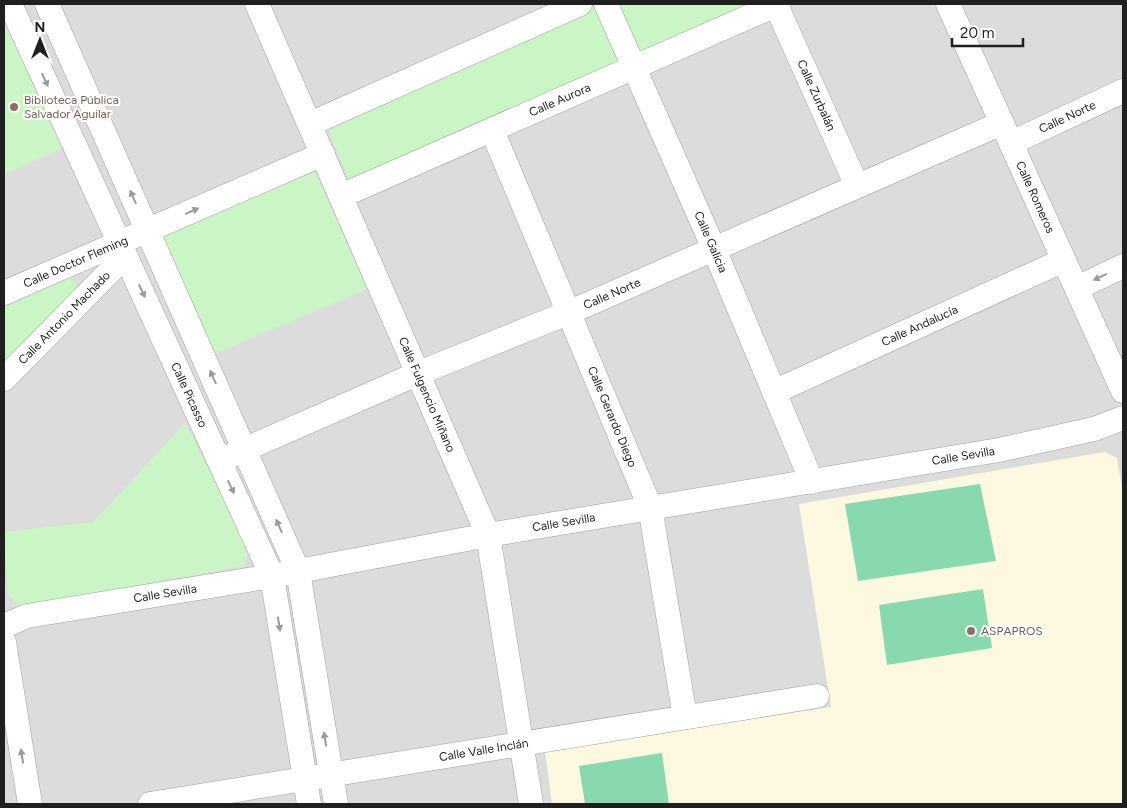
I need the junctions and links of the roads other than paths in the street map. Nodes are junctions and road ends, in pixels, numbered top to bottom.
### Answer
1 (10, 4) edge
2 (47, 4) edge
3 (580, 4) edge
4 (606, 4) edge
5 (777, 4) edge
6 (948, 4) edge
7 (263, 5) edge
8 (635, 66) junction
9 (1123, 91) edge
10 (310, 124) junction
11 (492, 130) junction
12 (1007, 133) junction
13 (323, 154) junction
14 (857, 186) junction
15 (341, 196) junction
16 (148, 231) junction
17 (714, 249) junction
18 (122, 250) junction
19 (1064, 260) junction
20 (1123, 266) edge
21 (1077, 288) junction
22 (4, 294) edge
23 (570, 312) junction
24 (419, 373) junction
25 (4, 379) edge
26 (1123, 391) edge
27 (774, 392) junction
28 (1123, 418) edge
29 (245, 449) junction
30 (219, 461) junction
31 (812, 482) junction
32 (650, 507) junction
33 (488, 534) junction
34 (298, 570) junction
35 (272, 576) junction
36 (4, 626) edge
37 (4, 642) edge
38 (817, 696) dead end
39 (685, 717) junction
40 (521, 743) junction
41 (331, 775) junction
42 (305, 779) junction
43 (30, 804) edge
44 (150, 804) edge
45 (309, 804) edge
46 (336, 804) edge
47 (531, 804) edge

1 -> 18 street, Calle Picasso
16 -> 2 street
3 - 10 street
4 - 8 street, Calle Galicia
5 - 8 street, Calle Aurora
5 - 14 street, Calle Zurbalán
6 - 12 street, Calle Romeros
7 - 10 street, Calle Fulgencio Miñano
8 - 11 street, Calle Aurora
8 - 17 street, Calle Galicia
9 - 12 street, Calle Norte
10 - 13 street, Calle Fulgencio Miñano
11 - 15 street, Calle Aurora
11 - 23 street, Calle Gerardo Diego
12 - 14 street, Calle Norte
12 - 19 street, Calle Romeros
13 - 15 street, Calle Fulgencio Miñano
16 -> 13 street
14 - 17 street, Calle Norte
15 - 24 street, Calle Fulgencio Miñano
16 - 18 street, Calle Doctor Fleming
29 -> 16 street
17 - 23 street, Calle Norte
17 - 27 street, Calle Galicia
18 - 22 street, Calle Doctor Fleming
18 - 25 street, Calle Antonio Machado
18 -> 30 street, Calle Picasso
19 - 21 street, Calle Romeros
19 - 27 street, Calle Andalucía
20 -> 21 street
21 - 26 street, Calle Romeros
23 - 24 street, Calle Norte
23 - 32 street, Calle Gerardo Diego
24 - 29 street, Calle Norte
24 - 33 street, Calle Fulgencio Miñano
27 - 31 street, Calle Galicia
28 - 31 street, Calle Sevilla
29 - 30 street, Calle Norte
34 -> 29 street
30 -> 35 street, Calle Picasso
31 - 32 street, Calle Sevilla
32 - 33 street, Calle Sevilla
32 - 39 street, Calle Gerardo Diego
33 - 34 street, Calle Sevilla
33 - 40 street, Calle Fulgencio Miñano
34 - 35 street, Calle Sevilla
41 -> 34 street
35 - 36 street, Calle Sevilla
35 -> 42 street, Calle Picasso
43 -> 37 street
38 - 39 street, Calle Valle Inclán
39 - 40 street, Calle Valle Inclán
40 - 41 street, Calle Valle Inclán
40 - 47 street, Calle Fulgencio Miñano
41 - 42 street, Calle Valle Inclán
41 - 46 street
42 - 44 street, Calle Valle Inclán
42 - 45 street, Calle Picasso

